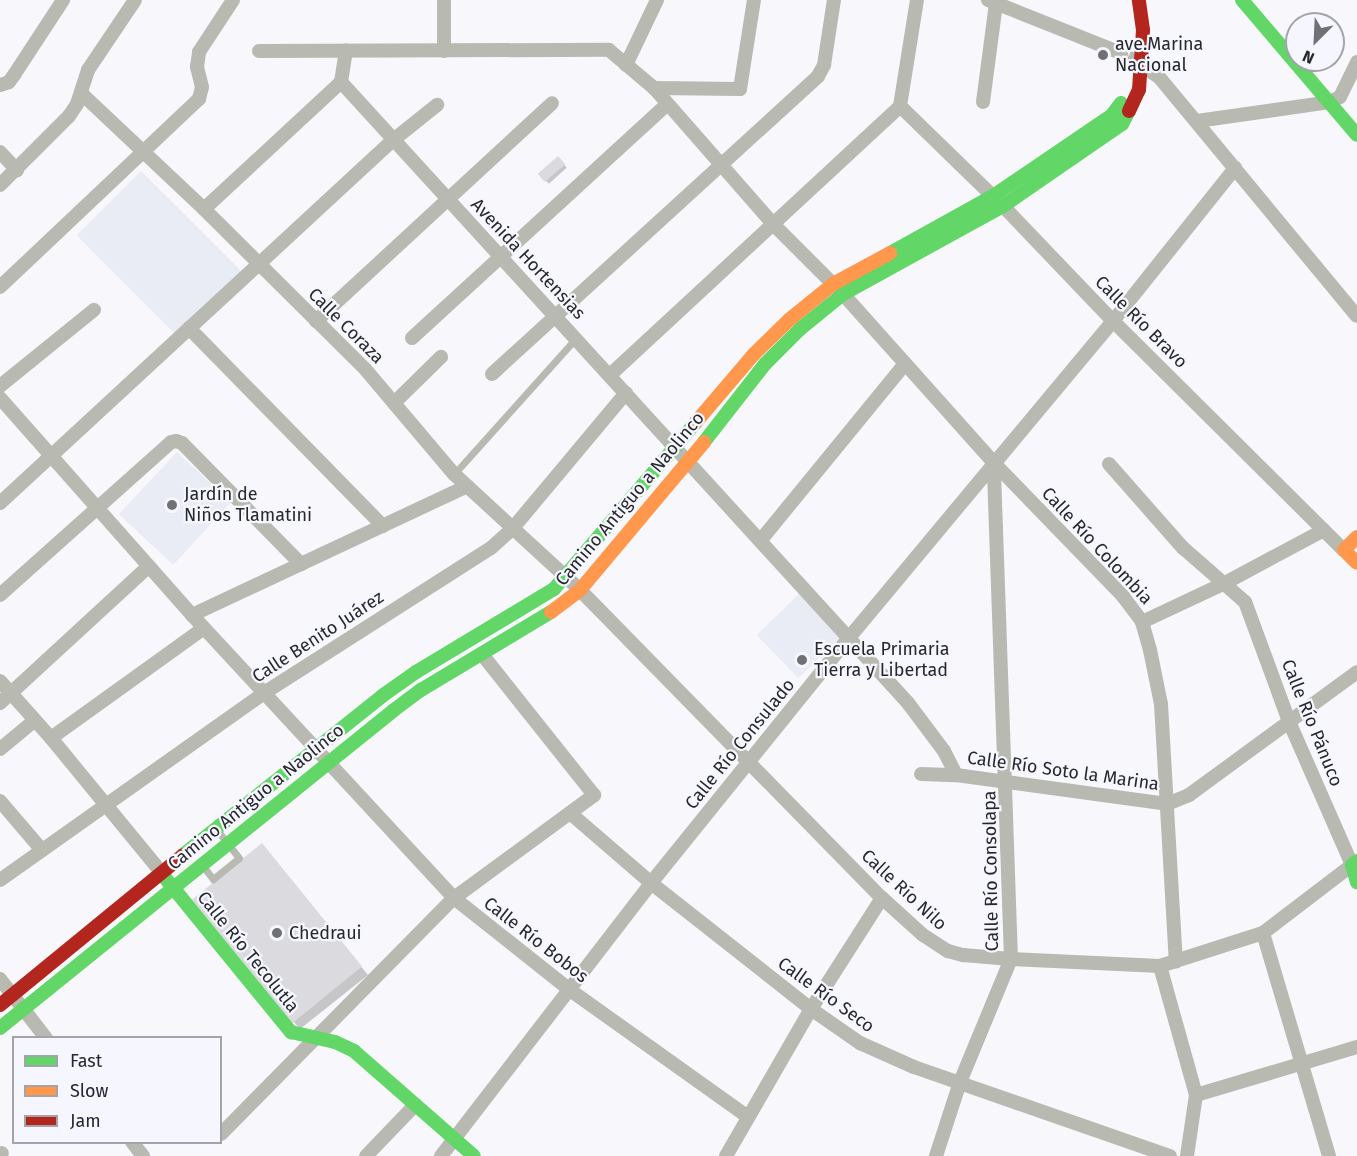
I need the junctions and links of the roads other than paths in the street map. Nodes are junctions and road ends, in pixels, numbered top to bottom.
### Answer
1 (63, 0) edge
2 (135, 0) edge
3 (232, 0) edge
4 (444, 0) edge
5 (657, 0) edge
6 (754, 0) edge
7 (834, 0) edge
8 (917, 0) edge
9 (1139, 0) edge
10 (992, 1) edge
11 (1249, 2) edge
12 (346, 50) junction
13 (259, 51) dead end
14 (444, 51) junction
15 (1357, 62) edge
16 (1142, 64) junction
17 (626, 65) junction
18 (340, 82) junction
19 (0, 85) edge
20 (654, 88) junction
21 (81, 93) junction
22 (983, 102) dead end
23 (1330, 102) junction
24 (552, 103) dead end
25 (667, 104) junction
26 (437, 105) dead end
27 (900, 106) junction
28 (1197, 121) junction
29 (1357, 135) edge
30 (392, 141) junction
31 (0, 152) edge
32 (144, 153) junction
33 (720, 165) junction
34 (1235, 168) junction
35 (17, 170) junction
36 (0, 185) edge
37 (993, 196) junction
38 (448, 200) junction
39 (1003, 206) junction
40 (204, 209) junction
41 (774, 225) junction
42 (502, 257) junction
43 (258, 265) junction
44 (832, 284) junction
45 (0, 287) edge
46 (843, 294) junction
47 (94, 310) dead end
48 (555, 315) junction
49 (1357, 316) edge
50 (316, 321) junction
51 (1113, 321) junction
52 (189, 328) junction
53 (412, 338) dead end
54 (576, 338) junction
55 (441, 357) dead end
56 (905, 364) junction
57 (492, 374) dead end
58 (610, 375) junction
59 (0, 386) edge
60 (626, 393) junction
61 (0, 398) edge
62 (394, 403) junction
63 (675, 446) junction
64 (53, 456) junction
65 (689, 461) junction
66 (994, 463) junction
67 (1109, 464) dead end
68 (454, 474) junction
69 (467, 486) junction
70 (0, 503) edge
71 (97, 508) junction
72 (384, 526) junction
73 (513, 528) junction
74 (1324, 530) junction
75 (1357, 537) edge
76 (760, 541) junction
77 (1344, 550) junction
78 (1357, 563) edge
79 (301, 564) junction
80 (149, 566) junction
81 (566, 578) junction
82 (1225, 583) junction
83 (580, 590) junction
84 (0, 595) edge
85 (192, 615) junction
86 (1142, 622) junction
87 (204, 628) junction
88 (848, 639) junction
89 (482, 654) junction
90 (1357, 672) edge
91 (0, 681) edge
92 (264, 693) junction
93 (5, 698) edge
94 (35, 720) junction
95 (1290, 724) junction
96 (51, 738) junction
97 (314, 748) junction
98 (0, 749) edge
99 (750, 761) junction
100 (327, 762) junction
101 (921, 774) dead end
102 (956, 775) junction
103 (1007, 781) junction
104 (0, 801) edge
105 (105, 804) junction
106 (1167, 804) junction
107 (570, 813) junction
108 (216, 829) junction
109 (227, 844) junction
110 (41, 849) junction
111 (189, 850) junction
112 (1354, 863) edge
113 (201, 864) junction
114 (162, 873) junction
115 (0, 880) edge
116 (1357, 882) edge
117 (651, 883) junction
118 (172, 887) junction
119 (454, 898) junction
120 (882, 898) junction
121 (1263, 933) junction
122 (1011, 959) junction
123 (1176, 962) junction
124 (1160, 966) junction
125 (0, 979) edge
126 (570, 990) junction
127 (12, 995) junction
128 (0, 1005) edge
129 (811, 1009) junction
130 (23, 1010) junction
131 (0, 1028) edge
132 (43, 1036) edge
133 (315, 1038) junction
134 (1357, 1047) edge
135 (1302, 1064) junction
136 (960, 1082) junction
137 (1196, 1095) junction
138 (416, 1105) junction
139 (748, 1118) junction
140 (222, 1133) edge
141 (455, 1140) junction
142 (133, 1144) edge
143 (1147, 1152) edge
144 (143, 1156) edge
145 (366, 1156) edge
146 (441, 1156) edge
147 (474, 1156) edge
148 (726, 1156) edge
149 (936, 1156) edge
150 (1170, 1156) edge
151 (1187, 1156) edge
152 (1329, 1156) edge

1 - 19 street
2 - 21 street
3 - 32 street
4 - 14 street
5 - 17 street
6 - 20 street
7 - 33 street
8 - 27 street
9 - 16 main road, Camino Antiguo a Naolinco
10 - 16 street
10 - 22 street
11 - 23 main road
12 - 13 street, Calle Río Colombia
12 - 14 street, Calle Río Colombia
12 - 18 street
14 - 17 street, Calle Río Colombia
15 - 23 street
16 - 28 street
16 - 37 main road, Camino Antiguo a Naolinco
16 - 39 main road, Camino Antiguo a Naolinco
17 - 20 street, Calle Río Colombia
18 - 30 street, Avenida Hortensias
18 - 40 street
20 - 25 street, Calle Río Colombia
21 - 32 street, Calle Coraza
21 - 35 street
23 - 28 street
23 - 29 main road
24 - 38 street
25 - 33 street, Calle Río Colombia
25 - 42 street
26 - 30 street
27 - 37 street, Calle Río Bravo
27 - 41 street
28 - 34 street
30 - 38 street, Avenida Hortensias
30 - 43 street
31 - 35 street
32 - 40 street, Calle Coraza
32 - 45 street
33 - 41 street, Calle Río Colombia
33 - 48 street
34 - 49 street
34 - 51 street, Calle Río Consulado
35 - 36 street
37 - 39 street, Calle Río Bravo
37 - 44 main road, Camino Antiguo a Naolinco
38 - 42 street, Avenida Hortensias
38 - 50 street
39 - 46 main road, Camino Antiguo a Naolinco
39 - 51 street, Calle Río Bravo
40 - 43 street, Calle Coraza
41 - 44 street, Calle Río Colombia
41 - 58 street
42 - 48 street, Avenida Hortensias
42 - 53 street
43 - 50 street, Calle Coraza
43 - 52 street
44 - 46 street, Calle Río Colombia
44 - 63 main road, Camino Antiguo a Naolinco
46 - 56 street, Calle Río Colombia
46 - 65 main road, Camino Antiguo a Naolinco
47 - 59 street
48 - 54 street, Avenida Hortensias
48 - 57 street
50 - 62 street, Calle Coraza
51 - 66 street, Calle Río Consulado
51 - 74 street, Calle Río Bravo
52 - 64 street
52 - 72 street
54 - 58 street, Avenida Hortensias
54 - 68 lane
55 - 62 street
56 - 66 street, Calle Río Colombia
56 - 76 street
58 - 60 street, Avenida Hortensias
60 - 63 street, Avenida Hortensias
60 - 73 street, Calle Benito Juárez
61 - 64 street, Calle Río Bobos
62 - 68 street, Calle Coraza
63 - 65 street, Avenida Hortensias
63 - 81 main road, Camino Antiguo a Naolinco
64 - 70 street
64 - 71 street, Calle Río Bobos
65 - 76 street, Calle Río Soto la Marina
65 - 83 main road, Camino Antiguo a Naolinco
66 - 86 street, Calle Río Colombia
66 - 88 street, Calle Río Consulado
66 - 103 street, Calle Río Consolapa
67 - 82 street, Calle Río Pánuco
68 - 69 street, Calle Coraza
69 - 72 street
69 - 73 street, Calle Coraza
71 - 79 street
71 - 80 street, Calle Río Bobos
71 - 84 street
72 - 79 street
73 - 81 street, Calle Coraza
73 - 92 street, Calle Benito Juárez
74 - 77 street, Calle Río Bravo
74 - 82 street
75 - 77 main road
76 - 88 street, Calle Río Soto la Marina
77 - 78 main road, Calle Río Bravo
79 - 85 street
80 - 85 street, Calle Río Bobos
80 - 93 street
81 - 83 street, Calle Coraza
81 - 97 main road, Camino Antiguo a Naolinco
82 - 86 street
82 - 95 street, Calle Río Pánuco
83 - 89 main road, Camino Antiguo a Naolinco
83 - 99 street, Calle Río Nilo
85 - 87 street, Calle Río Bobos
86 - 106 street, Calle Río Colombia
87 - 92 street, Calle Río Bobos
87 - 96 street
88 - 99 street, Calle Río Consulado
88 - 102 street, Calle Río Soto la Marina
89 - 100 main road, Camino Antiguo a Naolinco
89 - 107 street
90 - 95 street, Calle Río Soto la Marina
91 - 93 street
92 - 97 street, Calle Río Bobos
92 - 105 street, Calle Benito Juárez
93 - 94 street
94 - 96 street
94 - 98 street
95 - 106 street, Calle Río Soto la Marina
95 - 112 street, Calle Río Pánuco
96 - 105 street
97 - 100 street, Calle Río Bobos
97 - 108 main road, Camino Antiguo a Naolinco
99 - 117 street, Calle Río Consulado
99 - 120 street, Calle Río Nilo
100 - 109 main road, Camino Antiguo a Naolinco
100 - 119 street, Calle Río Bobos
101 - 102 street
102 - 103 street, Calle Río Soto la Marina
103 - 106 street, Calle Río Soto la Marina
103 - 122 street, Calle Río Consolapa
104 - 110 street
105 - 110 street, Calle Benito Juárez
105 - 114 street
106 - 123 street, Calle Río Colombia
107 - 117 street, Calle Río Seco
107 - 119 street
108 - 109 lane
108 - 111 main road, Camino Antiguo a Naolinco
109 - 113 main road, Camino Antiguo a Naolinco
110 - 115 street, Calle Benito Juárez
111 - 113 lane
111 - 114 main road, Camino Antiguo a Naolinco
112 - 116 main road, Calle Río Pánuco
112 - 121 street, Calle Río Nilo
113 - 118 main road, Camino Antiguo a Naolinco
114 - 118 main road, Calle Río Tecolutla
114 - 127 main road, Camino Antiguo a Naolinco
117 - 126 street, Calle Río Consulado
117 - 129 street, Calle Río Seco
118 - 130 main road, Camino Antiguo a Naolinco
118 - 133 main road, Calle Río Tecolutla
119 - 126 street, Calle Río Bobos
119 - 133 street
120 - 122 street, Calle Río Nilo
120 - 129 street
121 - 123 street, Calle Río Nilo
121 - 135 street
122 - 124 street, Calle Río Nilo
122 - 136 street, Calle Río Consolapa
123 - 124 street, Calle Río Nilo
124 - 137 street
125 - 127 street
126 - 139 street, Calle Río Bobos
126 - 141 street, Calle Río Consulado
127 - 128 main road, Camino Antiguo a Naolinco
127 - 130 street
129 - 136 street, Calle Río Seco
129 - 139 street
130 - 131 main road, Camino Antiguo a Naolinco
130 - 132 street
133 - 138 main road, Calle Río Tecolutla
133 - 140 street
134 - 135 street
135 - 137 street
135 - 152 street
136 - 143 street, Calle Río Seco
136 - 149 street, Calle Río Consolapa
137 - 151 street
138 - 141 main road, Calle Río Tecolutla
138 - 145 street
139 - 148 street
141 - 146 street, Calle Río Consulado
141 - 147 main road, Calle Río Tecolutla
142 - 144 street
143 - 150 street, Calle Río Seco

